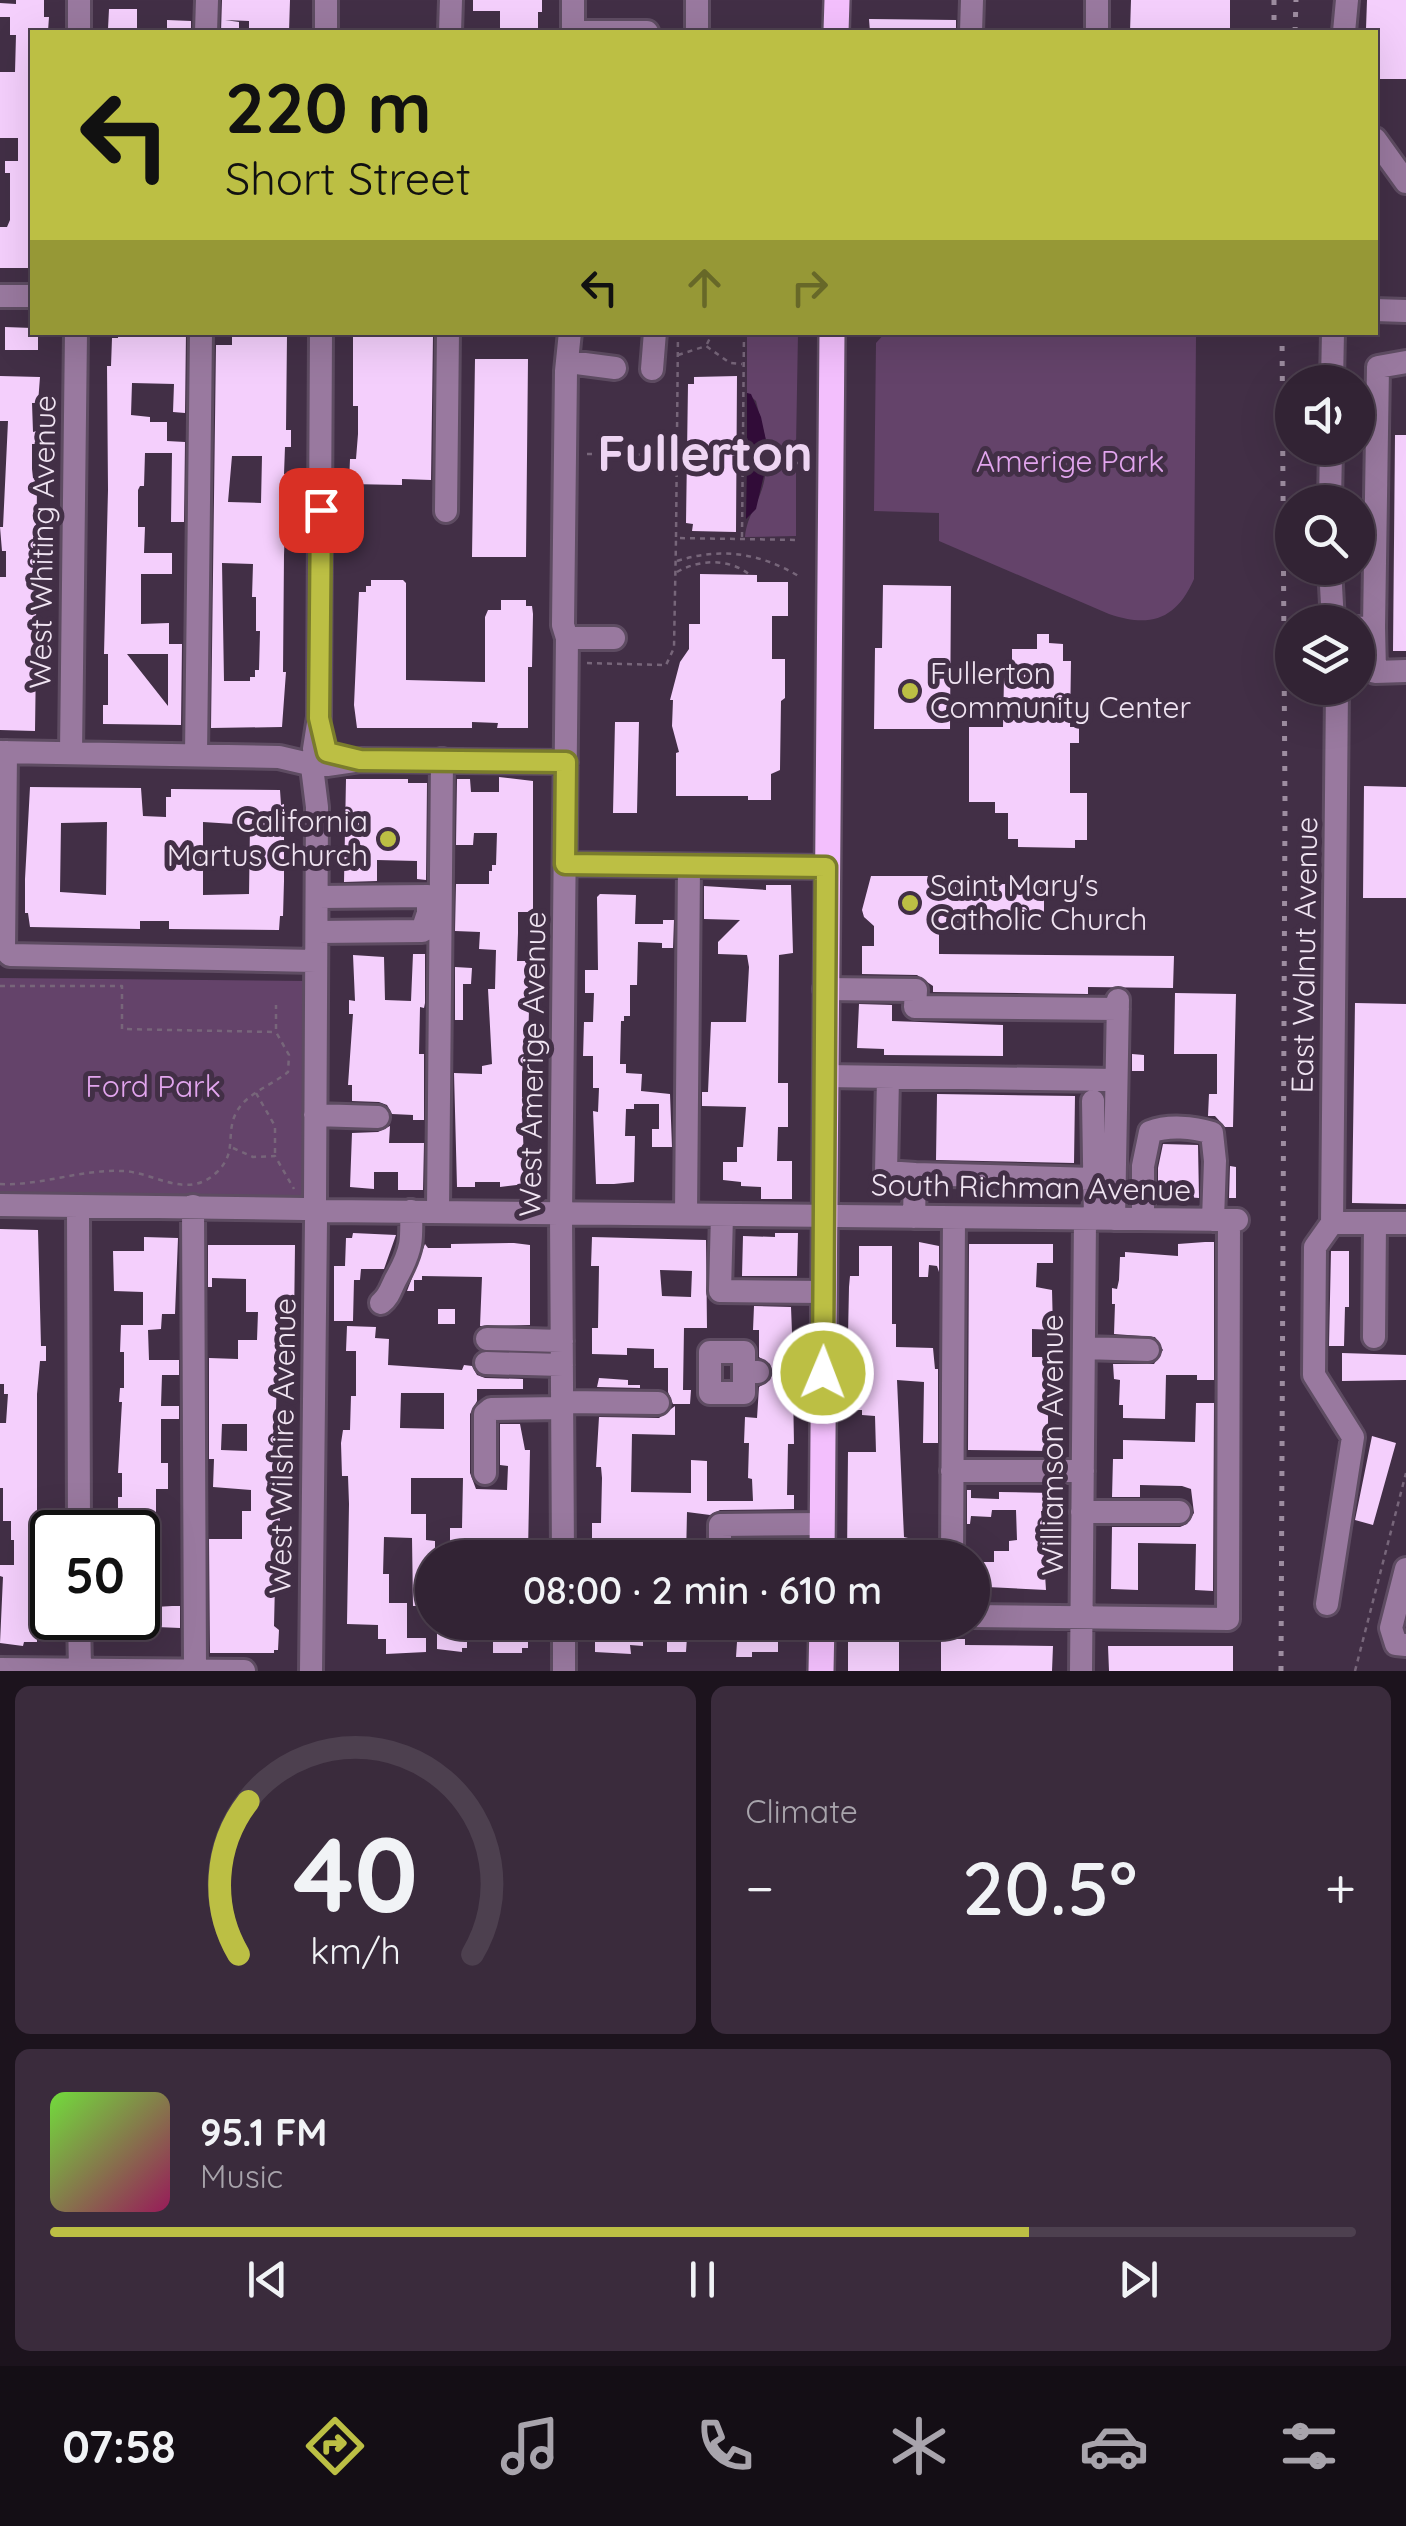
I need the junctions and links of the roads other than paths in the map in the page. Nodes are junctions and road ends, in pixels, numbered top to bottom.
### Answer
1 (79, 0) edge
2 (206, 0) edge
3 (326, 0) edge
4 (451, 0) edge
5 (573, 0) edge
6 (697, 0) edge
7 (836, 0) edge
8 (972, 0) edge
9 (1097, 0) edge
10 (1348, 0) edge
11 (79, 30) edge
12 (206, 30) edge
13 (326, 30) edge
14 (450, 30) edge
15 (573, 30) edge
16 (697, 30) edge
17 (836, 30) edge
18 (971, 30) edge
19 (1097, 30) edge
20 (1344, 30) edge
21 (1378, 143) edge
22 (1406, 182) edge
23 (0, 296) edge
24 (30, 296) edge
25 (1378, 310) edge
26 (1406, 310) edge
27 (76, 335) edge
28 (202, 335) edge
29 (448, 335) edge
30 (570, 335) edge
31 (655, 335) edge
32 (832, 335) edge
33 (1332, 335) edge
34 (322, 338) edge
35 (569, 362) junction
36 (1406, 362) edge
37 (1332, 365) edge
38 (616, 368) dead end
39 (652, 368) dead end
40 (446, 512) dead end
41 (1367, 605) edge
42 (567, 638) junction
43 (614, 638) dead end
44 (1406, 671) edge
45 (1375, 672) edge
46 (1337, 705) edge
47 (3, 752) edge
48 (70, 752) junction
49 (196, 755) junction
50 (319, 758) junction
51 (442, 760) junction
52 (566, 762) junction
53 (565, 864) junction
54 (689, 866) junction
55 (826, 867) junction
56 (318, 896) junction
57 (317, 932) junction
58 (315, 961) junction
59 (826, 989) junction
60 (825, 1076) junction
61 (888, 1078) junction
62 (1116, 1080) junction
63 (1093, 1100) dead end
64 (315, 1115) junction
65 (378, 1117) dead end
66 (915, 1174) junction
67 (1094, 1179) junction
68 (0, 1205) edge
69 (78, 1206) junction
70 (193, 1206) junction
71 (312, 1207) junction
72 (411, 1211) junction
73 (438, 1211) junction
74 (562, 1214) junction
75 (686, 1214) junction
76 (722, 1215) junction
77 (824, 1216) junction
78 (914, 1217) junction
79 (954, 1218) junction
80 (1098, 1219) junction
81 (1143, 1219) junction
82 (1226, 1220) junction
83 (1406, 1223) edge
84 (1332, 1224) junction
85 (1375, 1224) junction
86 (824, 1292) junction
87 (381, 1303) dead end
88 (1374, 1338) dead end
89 (488, 1339) dead end
90 (1084, 1348) junction
91 (1148, 1350) dead end
92 (562, 1353) junction
93 (486, 1363) dead end
94 (793, 1373) dead end
95 (823, 1373) junction
96 (658, 1403) dead end
97 (562, 1405) junction
98 (1083, 1471) junction
99 (952, 1472) junction
100 (485, 1474) dead end
101 (79, 1510) edge
102 (1082, 1512) junction
103 (1179, 1512) dead end
104 (822, 1524) junction
105 (563, 1540) edge
106 (720, 1540) edge
107 (822, 1540) edge
108 (952, 1540) edge
109 (1406, 1569) edge
110 (1327, 1604) dead end
111 (990, 1616) edge
112 (1082, 1618) junction
113 (80, 1640) edge
114 (564, 1640) edge
115 (822, 1640) edge
116 (1406, 1644) edge
117 (80, 1668) junction
118 (0, 1669) edge
119 (195, 1669) edge
120 (244, 1671) edge
121 (310, 1671) edge
122 (564, 1671) edge
123 (821, 1671) edge
124 (1082, 1671) edge

1 - 11 street
2 - 12 street
3 - 13 street
4 - 14 street
5 - 15 street
6 - 16 street
7 - 17 main road
8 - 18 street
9 - 19 street
10 - 20 street
21 - 22 street
23 - 24 street
25 - 26 street
27 - 48 street, West Whiting Avenue
28 - 49 street
29 - 40 street
30 - 35 street, West Amerige Avenue
31 - 39 street
32 - 55 main road
33 - 37 street
34 - 50 street, West Wilshire Avenue
35 - 38 street
35 - 42 street, West Amerige Avenue
36 - 41 street
42 - 43 street
42 - 52 street, West Amerige Avenue
44 - 45 street
46 - 84 street, East Walnut Avenue
47 - 48 street
47 - 58 street
48 - 49 street
49 - 50 street
50 - 51 street
50 - 56 street, West Wilshire Avenue
51 - 52 street
51 - 73 street
52 - 53 street, West Amerige Avenue
53 - 54 street
53 - 74 street, West Amerige Avenue
54 - 55 street
54 - 75 street
55 - 59 main road
56 - 57 street, West Wilshire Avenue
56 - 57 street
57 - 58 street, West Wilshire Avenue
58 - 64 street, West Wilshire Avenue
59 - 60 main road
59 - 62 street
60 - 61 street
60 - 77 main road
61 - 62 street
61 - 66 street
62 - 80 street
63 - 67 street
64 - 65 street
64 - 71 street, West Wilshire Avenue
66 - 67 street
66 - 78 street
67 - 80 street
68 - 69 street, South Richman Avenue
69 - 70 street, South Richman Avenue
69 - 101 street
70 - 71 street, South Richman Avenue
70 - 119 street
71 - 72 street, South Richman Avenue
71 - 121 street, West Wilshire Avenue
72 - 73 street, South Richman Avenue
72 - 87 street
73 - 74 street, South Richman Avenue
74 - 75 street, South Richman Avenue
74 - 92 street, West Amerige Avenue
75 - 76 street, South Richman Avenue
76 - 77 street, South Richman Avenue
76 - 86 street
77 - 78 street, South Richman Avenue
77 - 86 main road
78 - 79 street, South Richman Avenue
79 - 80 street, South Richman Avenue
79 - 99 street
80 - 81 street, South Richman Avenue
80 - 90 street, Williamson Avenue
81 - 82 street, South Richman Avenue
81 - 82 street
82 - 112 street
83 - 85 street
84 - 85 street
84 - 110 street
85 - 88 street
86 - 95 main road
89 - 92 street
90 - 91 street
90 - 98 street, Williamson Avenue
92 - 93 street
92 - 97 street, West Amerige Avenue
94 - 95 street
95 - 104 main road
96 - 97 street
97 - 100 street
97 - 105 street, West Amerige Avenue
98 - 99 street
98 - 102 street, Williamson Avenue
99 - 108 street
102 - 103 street
102 - 112 street, Williamson Avenue
104 - 106 street
104 - 107 main road
109 - 116 street
111 - 112 street
112 - 124 street, Williamson Avenue
113 - 117 street
114 - 122 street
115 - 123 main road
117 - 118 street
117 - 119 street
119 - 120 street

